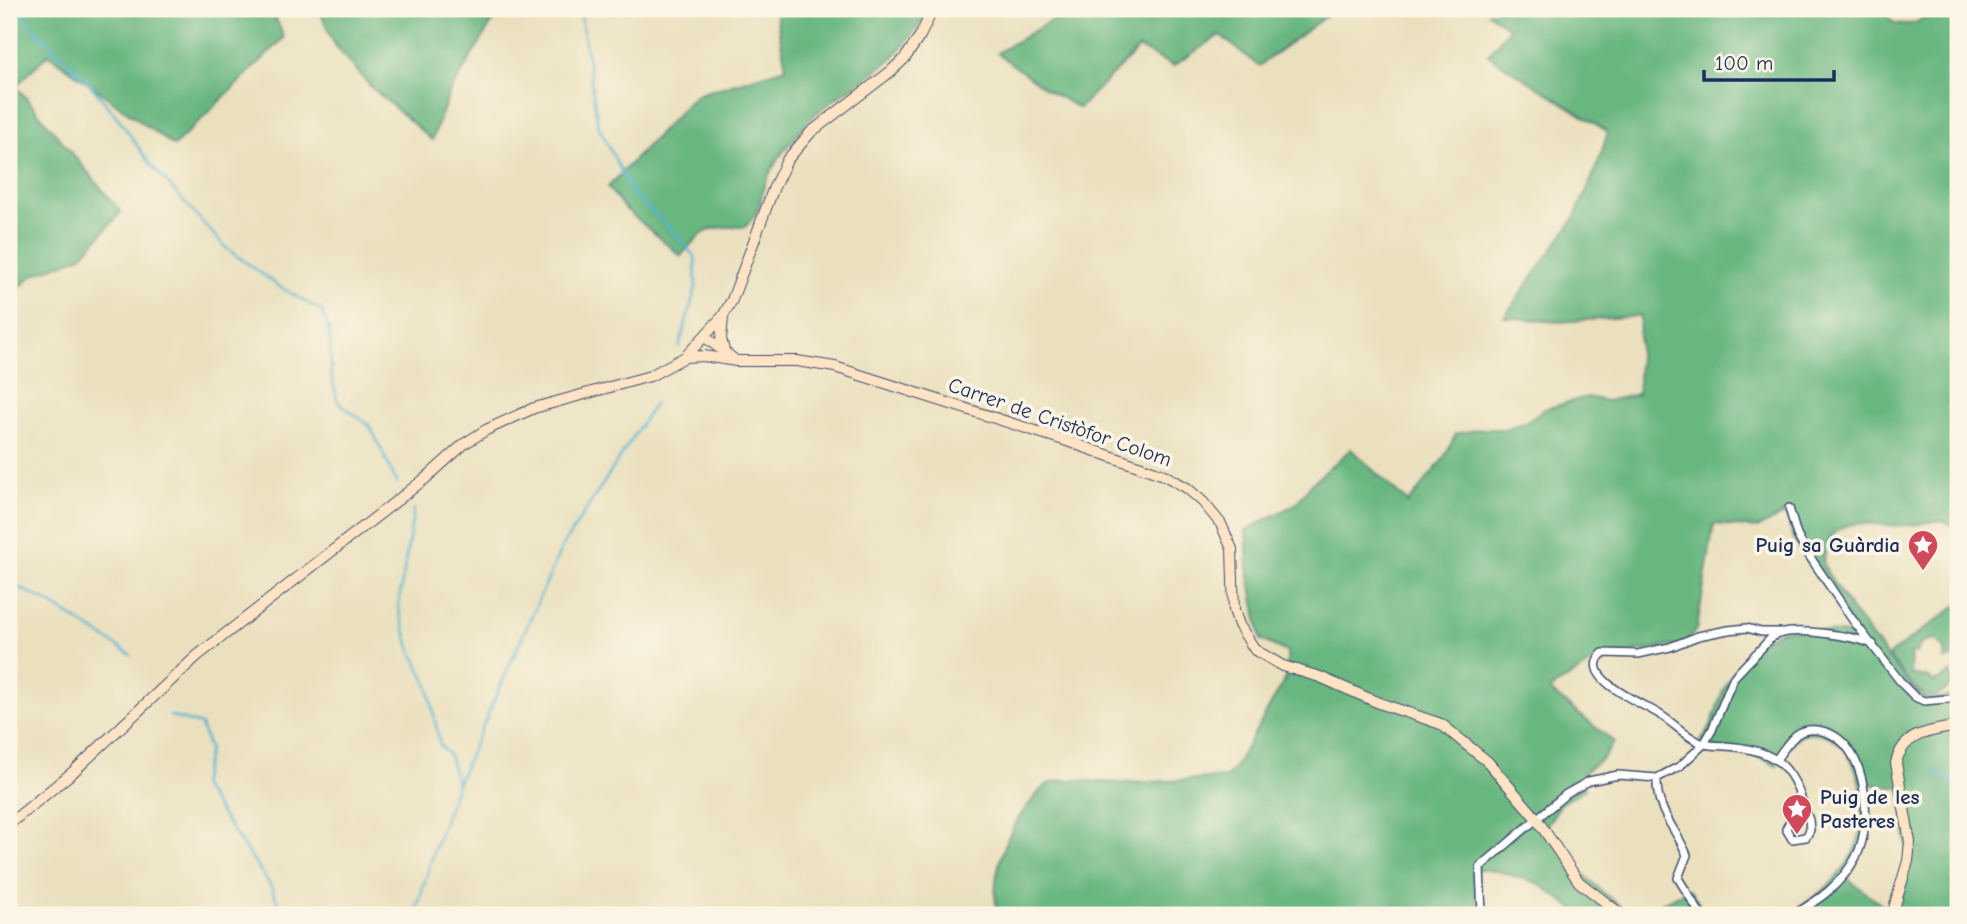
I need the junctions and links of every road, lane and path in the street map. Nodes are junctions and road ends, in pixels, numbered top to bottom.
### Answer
1 (933, 9) edge
2 (723, 316) junction
3 (703, 340) junction
4 (722, 355) junction
5 (685, 357) junction
6 (1789, 508) dead end
7 (1779, 632) junction
8 (1873, 644) junction
9 (1958, 698) edge
10 (1958, 728) edge
11 (1704, 744) junction
12 (1776, 760) junction
13 (1657, 778) junction
14 (1799, 793) junction
15 (1536, 818) junction
16 (9, 824) edge
17 (1482, 915) edge
18 (1622, 915) edge
19 (1701, 915) edge
20 (1793, 915) edge
21 (1892, 915) edge

1 - 2 street
2 - 3 street
2 - 4 street
3 - 4 street
3 - 5 street
4 - 5 street, Carrer de Cristòfor Colom
4 - 15 street, Carrer de Cristòfor Colom
5 - 16 street
6 - 8 street
7 - 8 street
7 - 11 street
7 - 11 street
8 - 9 street
10 - 21 street
11 - 12 street
11 - 13 street
12 - 14 street
12 - 20 street
13 - 15 street
13 - 19 street
14 - 14 street
15 - 17 street
15 - 18 street, Carrer de Cristòfor Colom

